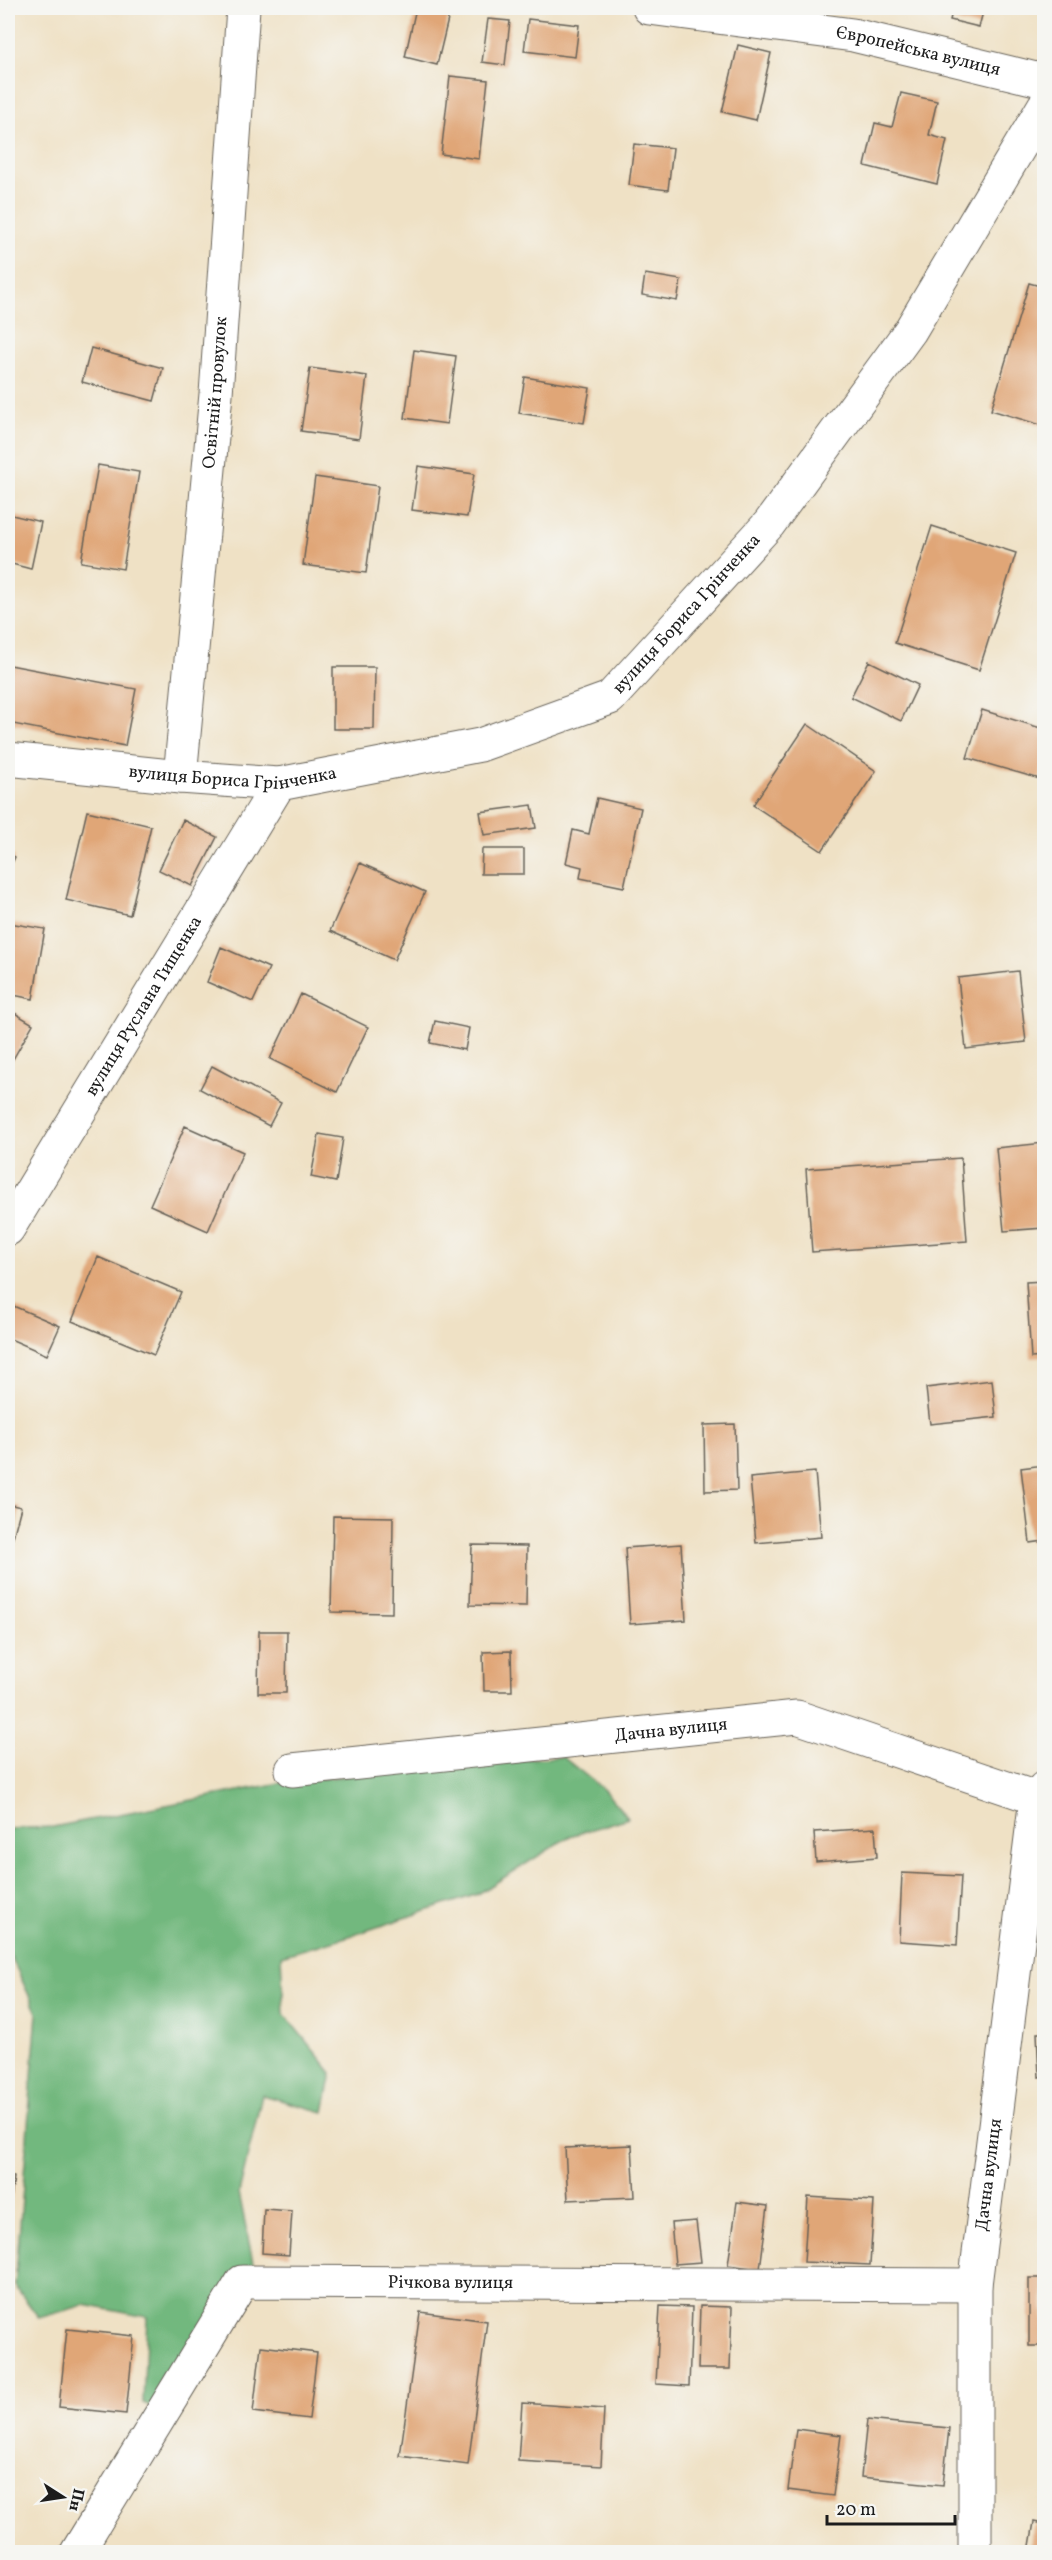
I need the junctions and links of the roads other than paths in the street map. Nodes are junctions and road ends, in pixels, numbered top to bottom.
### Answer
1 (243, 8) edge
2 (649, 8) edge
3 (1044, 81) edge
4 (1044, 106) edge
5 (8, 759) edge
6 (180, 777) junction
7 (279, 784) junction
8 (8, 1229) edge
9 (292, 1770) dead end
10 (1040, 1793) edge
11 (975, 2285) junction
12 (77, 2553) edge
13 (975, 2553) edge

1 - 6 street, Освітній провулок
2 - 3 street, Європейська вулиця
4 - 7 street, вулиця Бориса Грінченка
5 - 6 street, вулиця Бориса Грінченка
6 - 7 street, вулиця Бориса Грінченка
7 - 8 street, вулиця Руслана Тищенка
9 - 10 street, Дачна вулиця
10 - 11 street, Дачна вулиця
11 - 12 street, Річкова вулиця
11 - 13 street, Дачна вулиця

